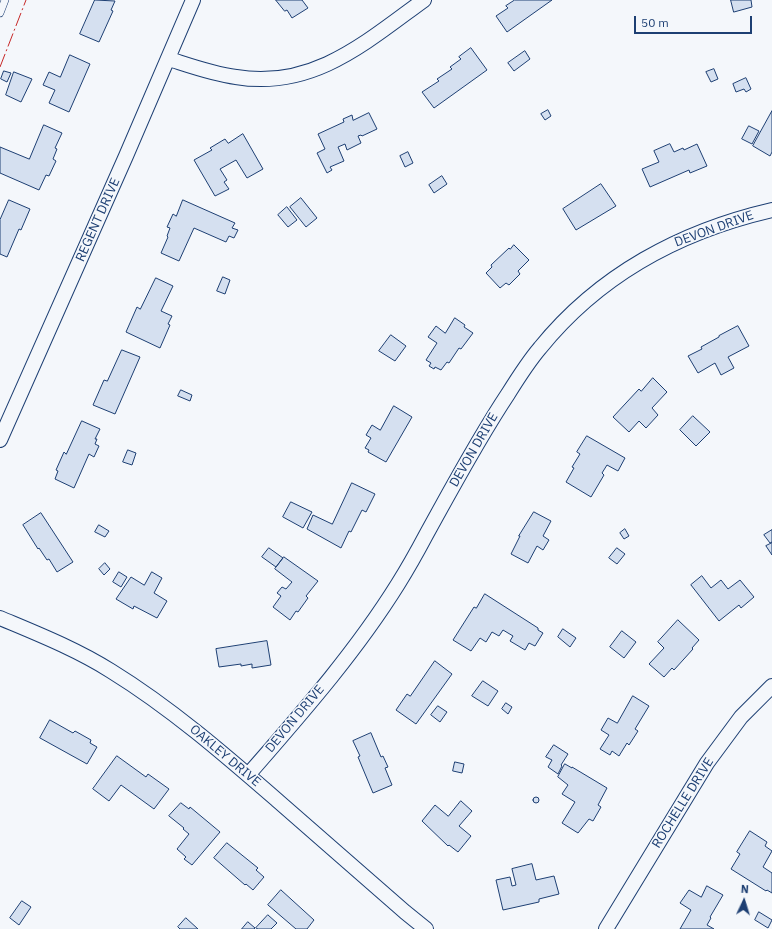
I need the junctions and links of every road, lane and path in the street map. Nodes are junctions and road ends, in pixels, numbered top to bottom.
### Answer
1 (5, 0) edge
2 (194, 0) edge
3 (424, 0) edge
4 (0, 13) edge
5 (169, 59) junction
6 (772, 210) edge
7 (0, 440) edge
8 (0, 618) edge
9 (772, 686) edge
10 (248, 775) junction
11 (426, 929) edge
12 (606, 929) edge

1 - 4 lane
2 - 5 street, REGENT DRIVE
3 - 5 street
5 - 7 street, REGENT DRIVE
6 - 10 street, DEVON DRIVE
8 - 10 street, OAKLEY DRIVE
9 - 12 street, ROCHELLE DRIVE
10 - 11 street, OAKLEY DRIVE

